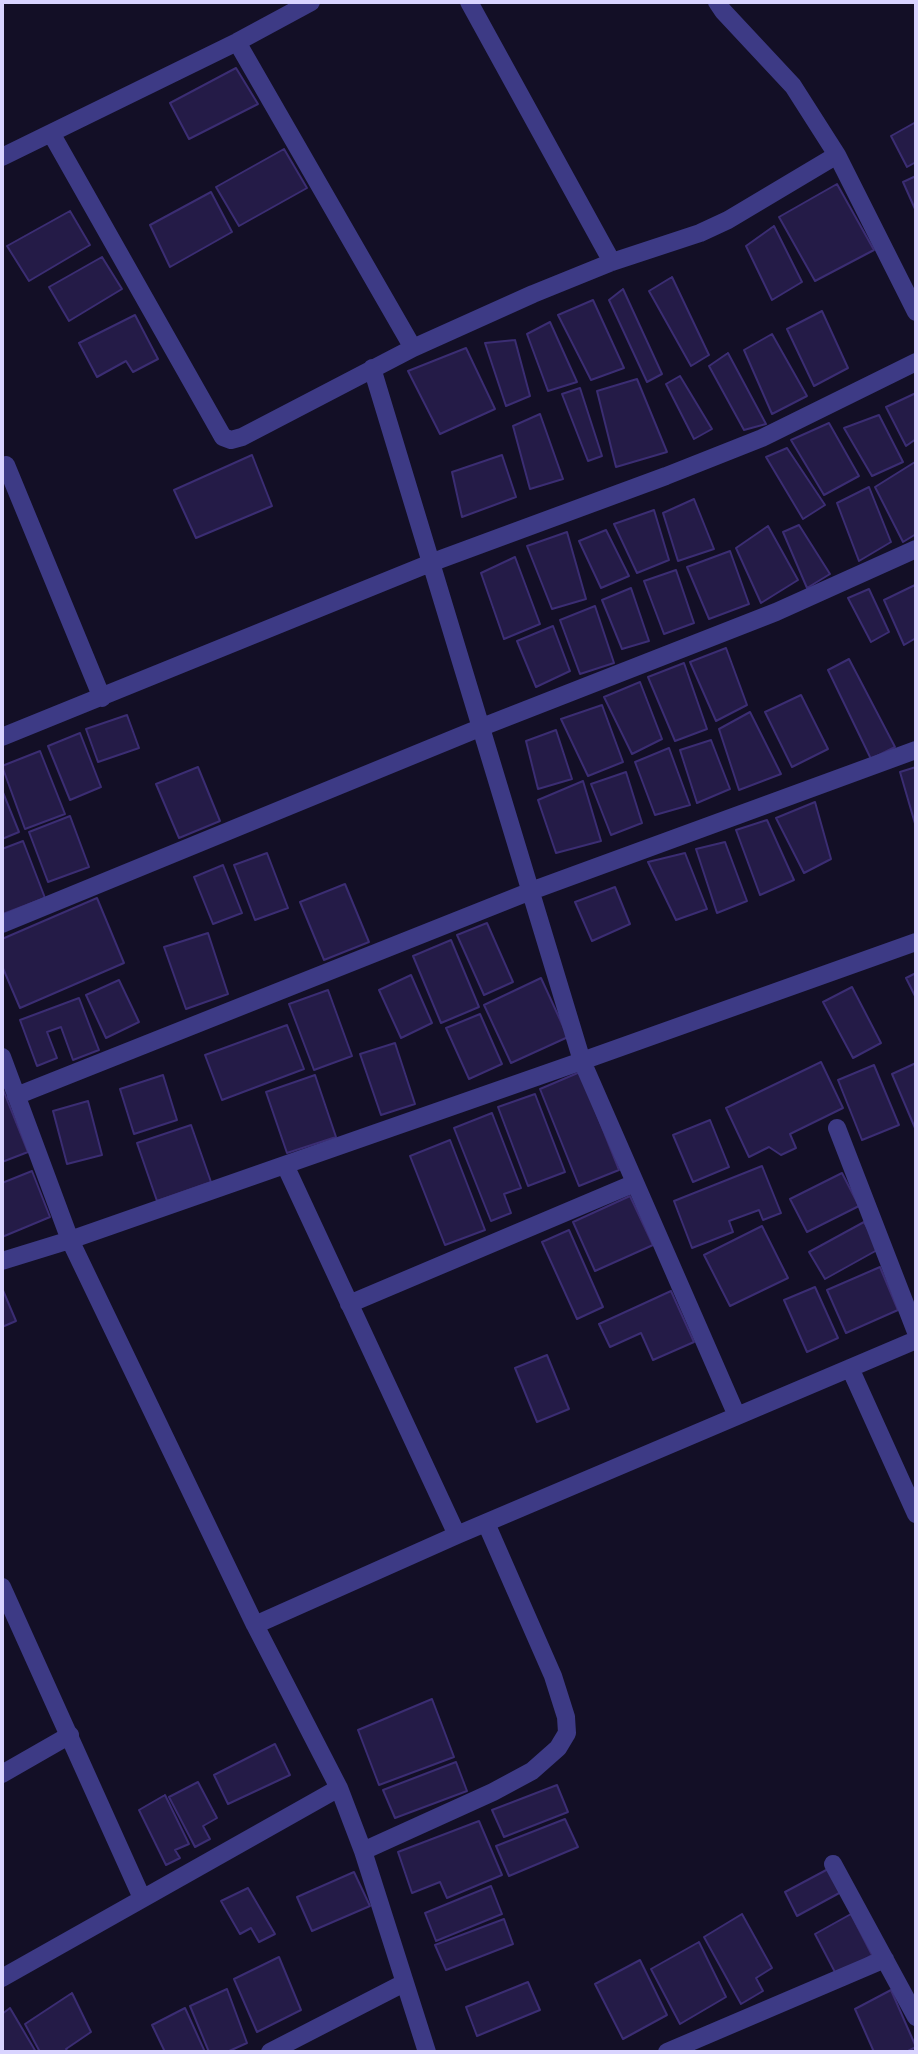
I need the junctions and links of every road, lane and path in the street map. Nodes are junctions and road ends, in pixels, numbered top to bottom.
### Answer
1 (311, 2) edge
2 (469, 2) edge
3 (717, 2) edge
4 (237, 42) junction
5 (51, 133) junction
6 (837, 155) junction
7 (2, 157) edge
8 (612, 262) junction
9 (916, 312) edge
10 (413, 348) junction
11 (916, 362) edge
12 (373, 368) junction
13 (6, 465) dead end
14 (916, 549) edge
15 (433, 562) junction
16 (103, 698) junction
17 (482, 727) junction
18 (2, 737) edge
19 (916, 750) edge
20 (531, 891) junction
21 (2, 924) edge
22 (916, 942) edge
23 (2, 1057) edge
24 (582, 1061) junction
25 (16, 1096) junction
26 (837, 1128) dead end
27 (285, 1165) junction
28 (635, 1183) junction
29 (70, 1240) junction
30 (2, 1261) edge
31 (349, 1304) junction
32 (916, 1332) edge
33 (916, 1340) edge
34 (850, 1368) junction
35 (737, 1416) junction
36 (916, 1514) edge
37 (486, 1523) junction
38 (457, 1535) junction
39 (2, 1587) edge
40 (256, 1625) junction
41 (69, 1735) junction
42 (2, 1774) edge
43 (339, 1788) junction
44 (363, 1851) junction
45 (833, 1864) dead end
46 (142, 1898) junction
47 (885, 1959) junction
48 (2, 1978) edge
49 (404, 1983) junction
50 (916, 2017) edge
51 (270, 2052) edge
52 (427, 2052) edge
53 (667, 2052) edge

1 - 4 street
2 - 8 street
3 - 6 street
4 - 5 street
4 - 10 street
5 - 7 street
5 - 12 street
6 - 8 street
6 - 9 street
8 - 10 street
10 - 12 street
11 - 15 street
12 - 15 street
13 - 16 street
14 - 17 street
15 - 16 street
15 - 17 street
16 - 18 street
17 - 20 street
17 - 21 street
19 - 20 street
20 - 24 street
20 - 25 street
22 - 24 street
23 - 25 street
24 - 27 street
24 - 28 street
25 - 29 street
26 - 32 street
27 - 29 street
27 - 31 street
28 - 31 street
28 - 35 street
29 - 30 street
29 - 40 street
31 - 38 street
33 - 34 street
34 - 35 street
34 - 36 street
35 - 37 street
37 - 38 street
37 - 44 street
38 - 40 street
39 - 41 street
40 - 43 street
41 - 42 street
41 - 46 street
43 - 44 street
43 - 46 street
44 - 49 street
45 - 47 street
46 - 48 street
47 - 50 street
47 - 53 street
49 - 51 street
49 - 52 street

